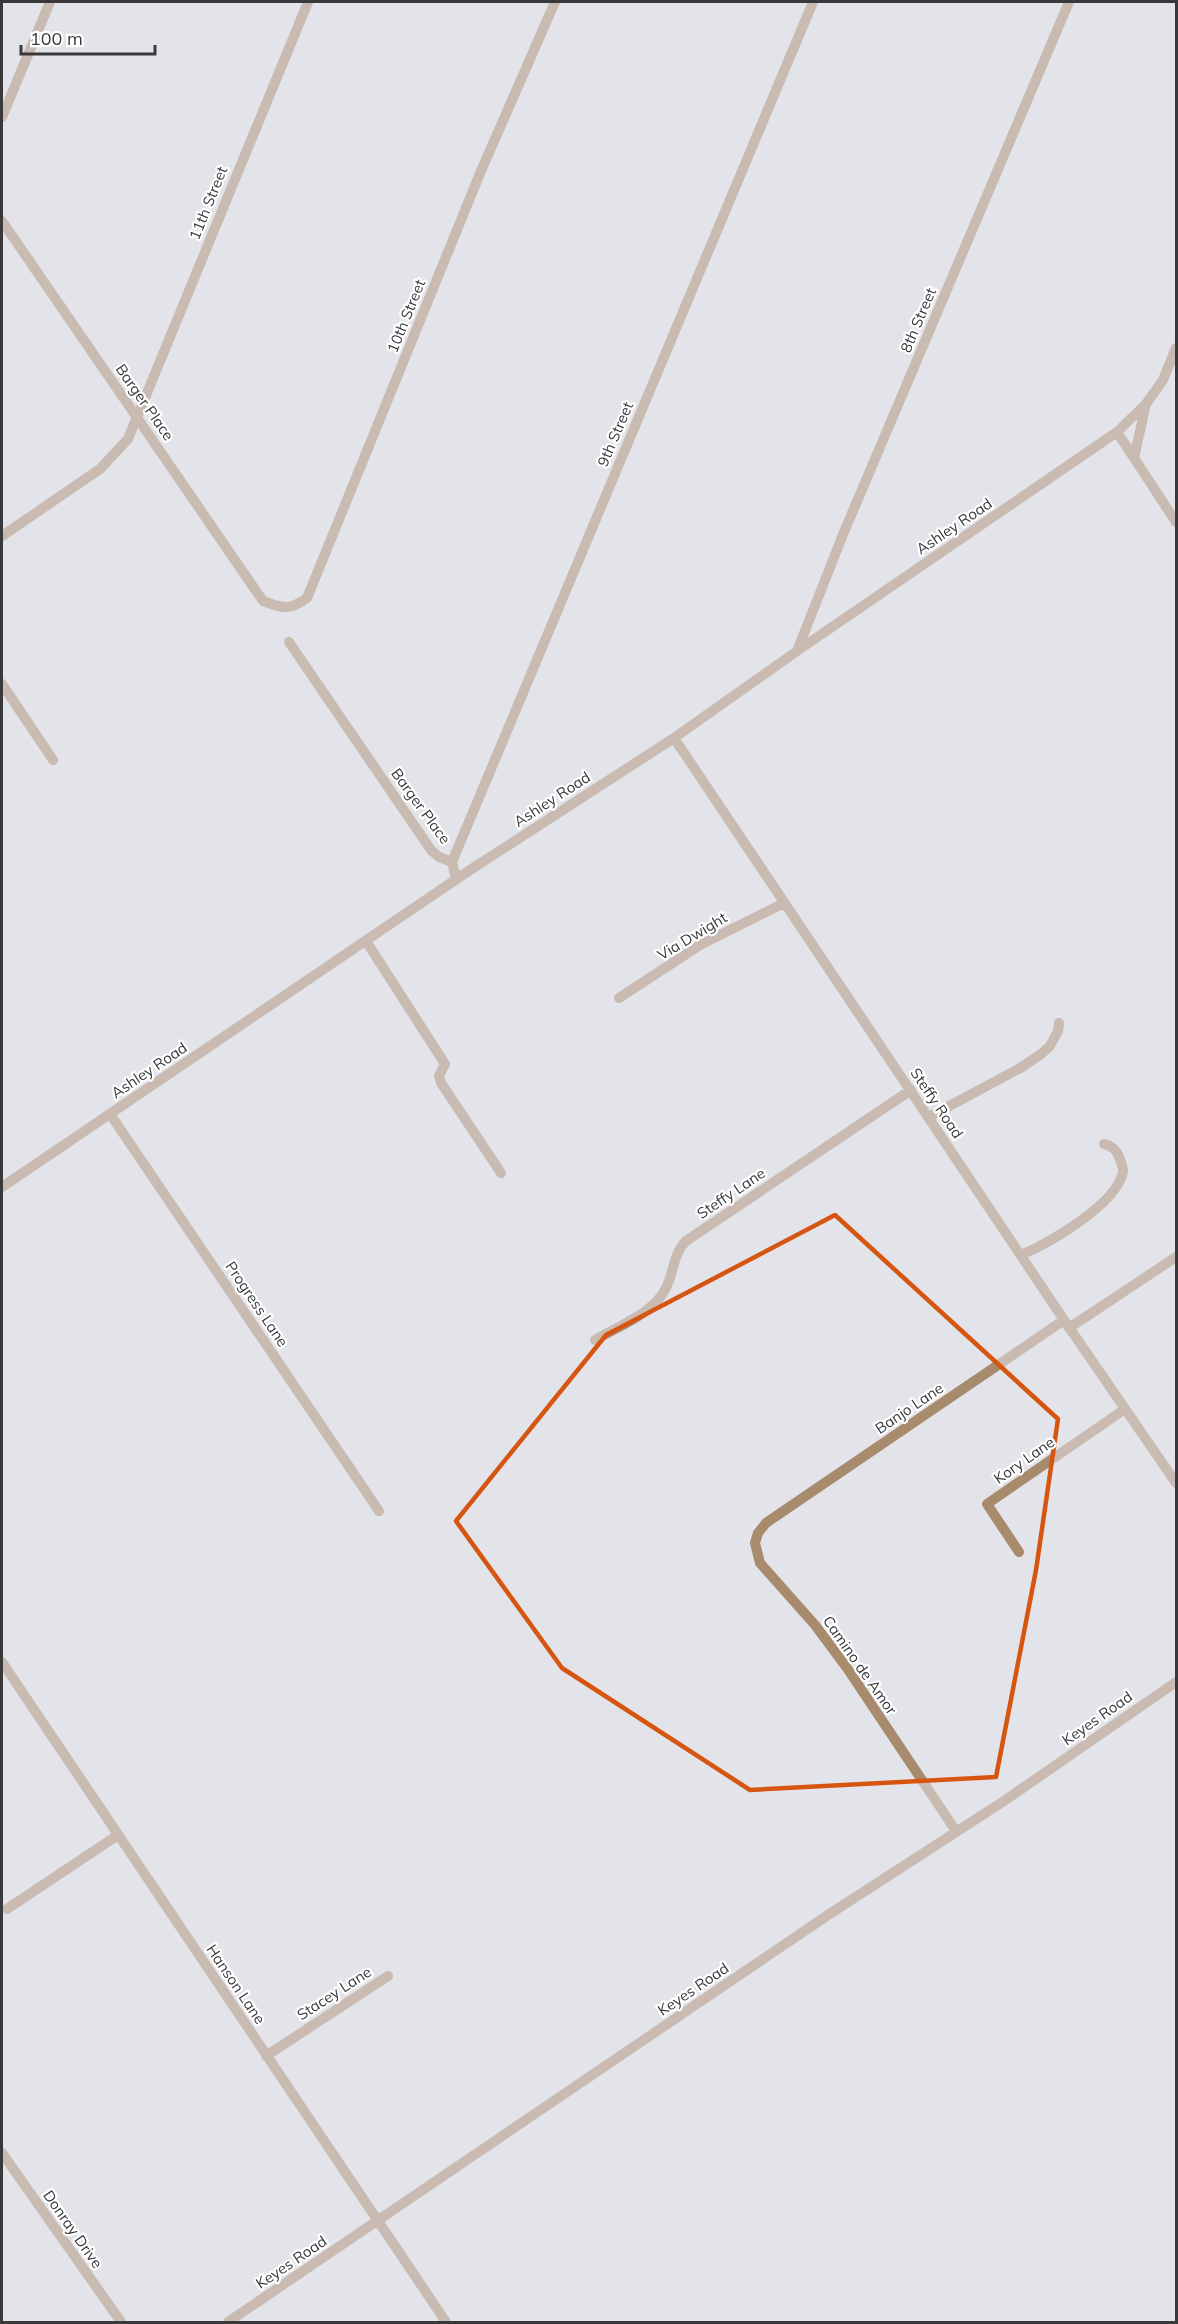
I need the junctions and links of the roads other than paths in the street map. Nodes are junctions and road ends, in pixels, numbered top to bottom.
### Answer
1 (50, 2) edge
2 (308, 2) edge
3 (555, 2) edge
4 (813, 2) edge
5 (1069, 2) edge
6 (2, 117) edge
7 (2, 220) edge
8 (1176, 348) edge
9 (1146, 404) junction
10 (138, 416) junction
11 (1117, 432) junction
12 (1134, 458) junction
13 (1176, 522) edge
14 (2, 536) edge
15 (263, 601) joint
16 (289, 642) dead end
17 (797, 651) junction
18 (2, 684) edge
19 (674, 738) junction
20 (53, 760) dead end
21 (452, 862) junction
22 (456, 879) junction
23 (784, 903) junction
24 (366, 941) junction
25 (619, 998) dead end
26 (1059, 1023) dead end
27 (911, 1090) junction
28 (110, 1114) junction
29 (928, 1117) junction
30 (1104, 1144) dead end
31 (501, 1173) dead end
32 (2, 1187) edge
33 (1021, 1255) junction
34 (1176, 1257) edge
35 (1067, 1324) junction
36 (594, 1340) dead end
37 (1125, 1409) junction
38 (1176, 1483) edge
39 (379, 1511) dead end
40 (772, 1520) joint
41 (1019, 1552) dead end
42 (3, 1668) edge
43 (1176, 1682) edge
44 (956, 1831) junction
45 (118, 1834) junction
46 (7, 1909) dead end
47 (388, 1976) dead end
48 (266, 2056) junction
49 (2, 2152) edge
50 (377, 2222) junction
51 (120, 2322) edge
52 (228, 2322) edge
53 (446, 2322) edge

1 - 6 street
2 - 10 street, 11th Street
3 - 15 street, 10th Street
4 - 21 street, 9th Street
5 - 17 street, 8th Street
7 - 10 street, Barger Place
8 - 9 street
9 - 11 street, Ashley Road
9 - 12 street
10 - 14 street, 11th Street
10 - 15 street, Barger Place
11 - 12 street
11 - 17 street, Ashley Road
12 - 13 street
16 - 21 street, Barger Place
17 - 19 street, Ashley Road
18 - 20 street
19 - 22 street, Ashley Road
19 - 23 street, Steffy Road
21 - 22 street
22 - 24 street, Ashley Road
23 - 25 street, Via Dwight
23 - 27 street, Steffy Road
24 - 28 street, Ashley Road
24 - 31 street
26 - 29 street
27 - 29 street, Steffy Road
27 - 36 street, Steffy Lane
28 - 32 street, Ashley Road
28 - 39 street, Progress Lane
29 - 33 street, Steffy Road
30 - 33 street
33 - 35 street, Steffy Road
34 - 35 street, Banjo Lane
35 - 37 street, Steffy Road
35 - 40 street, Banjo Lane
37 - 38 street, Steffy Road
37 - 41 street, Kory Lane
40 - 44 street, Camino de Amor
42 - 45 street, Hanson Lane
43 - 44 street, Keyes Road
44 - 50 street, Keyes Road
45 - 46 street
45 - 48 street, Hanson Lane
47 - 48 street, Stacey Lane
48 - 50 street, Hanson Lane
49 - 51 street, Donray Drive
50 - 52 street, Keyes Road
50 - 53 street, Hanson Lane

